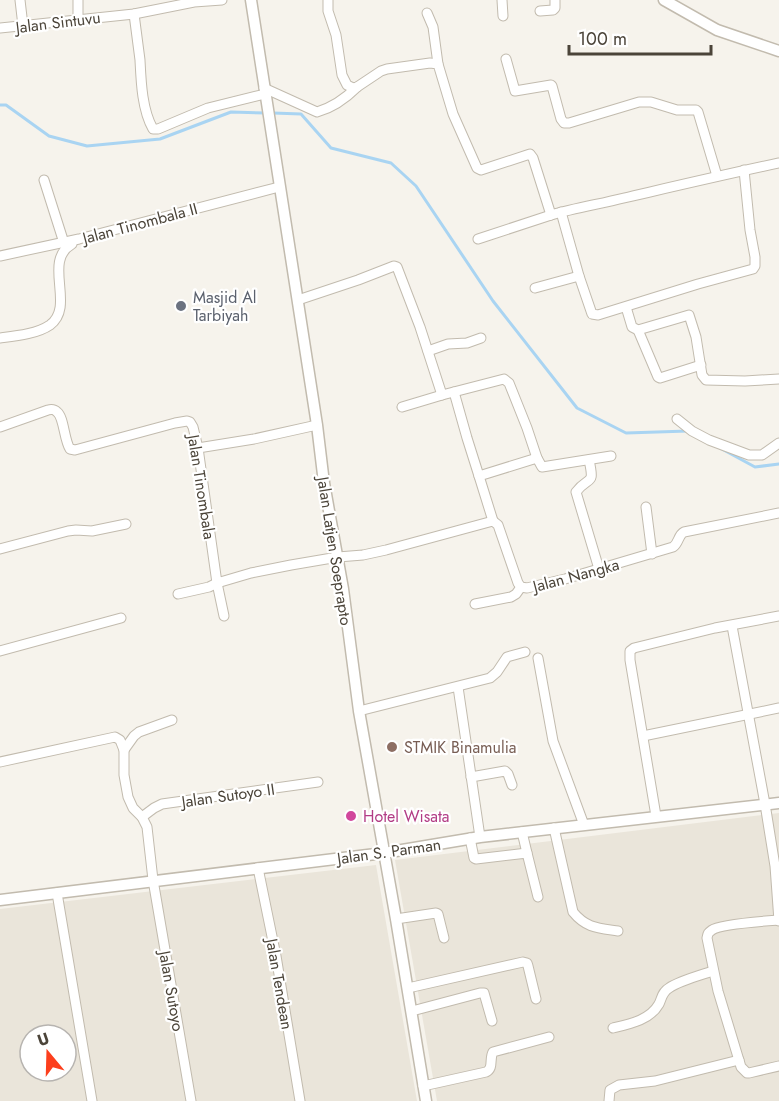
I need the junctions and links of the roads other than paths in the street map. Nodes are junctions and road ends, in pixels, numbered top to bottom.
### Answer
1 (20, 0) edge
2 (78, 0) edge
3 (222, 0) edge
4 (251, 0) edge
5 (328, 0) edge
6 (502, 0) edge
7 (555, 0) edge
8 (664, 0) edge
9 (153, 5) edge
10 (540, 11) dead end
11 (427, 13) dead end
12 (134, 14) junction
13 (503, 16) dead end
14 (78, 19) junction
15 (23, 26) junction
16 (0, 28) edge
17 (779, 51) edge
18 (506, 59) dead end
19 (438, 64) junction
20 (357, 87) junction
21 (265, 92) junction
22 (779, 163) edge
23 (744, 170) junction
24 (717, 176) junction
25 (44, 180) dead end
26 (279, 187) junction
27 (556, 213) junction
28 (79, 239) junction
29 (478, 239) dead end
30 (64, 243) junction
31 (0, 256) edge
32 (579, 276) junction
33 (535, 288) dead end
34 (297, 300) junction
35 (626, 307) junction
36 (638, 330) junction
37 (0, 338) edge
38 (481, 338) dead end
39 (428, 351) junction
40 (701, 365) junction
41 (779, 379) edge
42 (454, 392) junction
43 (442, 395) junction
44 (402, 407) dead end
45 (677, 419) dead end
46 (317, 425) junction
47 (0, 427) edge
48 (779, 443) edge
49 (198, 448) junction
50 (611, 456) dead end
51 (537, 458) junction
52 (589, 460) junction
53 (479, 476) junction
54 (645, 507) dead end
55 (779, 513) edge
56 (493, 521) junction
57 (126, 524) dead end
58 (0, 549) edge
59 (652, 554) junction
60 (338, 557) junction
61 (599, 569) junction
62 (217, 583) junction
63 (521, 587) junction
64 (178, 594) dead end
65 (475, 604) dead end
66 (224, 616) dead end
67 (779, 616) edge
68 (121, 618) dead end
69 (732, 626) junction
70 (0, 651) edge
71 (525, 652) dead end
72 (538, 658) dead end
73 (458, 687) junction
74 (779, 708) edge
75 (359, 711) junction
76 (749, 714) junction
77 (172, 720) dead end
78 (643, 736) junction
79 (124, 750) junction
80 (0, 762) edge
81 (471, 777) junction
82 (318, 782) dead end
83 (512, 785) dead end
84 (779, 802) edge
85 (765, 804) junction
86 (656, 816) junction
87 (142, 817) junction
88 (584, 825) junction
89 (554, 828) junction
90 (522, 832) junction
91 (475, 838) junction
92 (527, 852) junction
93 (384, 853) junction
94 (258, 868) junction
95 (153, 880) junction
96 (57, 893) junction
97 (538, 897) dead end
98 (0, 900) edge
99 (396, 919) junction
100 (779, 921) edge
101 (618, 931) dead end
102 (444, 938) dead end
103 (713, 971) junction
104 (408, 988) junction
105 (536, 999) dead end
106 (412, 1011) junction
107 (492, 1021) dead end
108 (613, 1028) dead end
109 (549, 1037) dead end
110 (739, 1060) junction
111 (779, 1066) edge
112 (423, 1086) junction
113 (92, 1101) edge
114 (191, 1101) edge
115 (300, 1101) edge
116 (426, 1101) edge
117 (609, 1101) edge

1 - 15 street
2 - 14 street
3 - 9 street, Jalan Sintuvu
4 - 21 street, Jalan Latjen Soeprapto
5 - 20 street
6 - 13 street
7 - 10 street
8 - 17 street
9 - 12 street, Jalan Sintuvu
11 - 19 street
12 - 14 street, Jalan Sintuvu
12 - 21 street
14 - 15 street, Jalan Sintuvu
15 - 16 street, Jalan Sintuvu
18 - 24 street
19 - 20 street
19 - 27 street
20 - 21 street
21 - 26 street, Jalan Latjen Soeprapto
22 - 23 street
23 - 24 street
23 - 35 street
24 - 27 street
25 - 30 street
26 - 28 street, Jalan Tinombala II
26 - 34 street, Jalan Latjen Soeprapto
27 - 29 street
27 - 32 street
28 - 30 street, Jalan Tinombala II
28 - 37 street
30 - 31 street, Jalan Tinombala II
32 - 33 street
32 - 35 street
34 - 39 street
34 - 46 street, Jalan Latjen Soeprapto
35 - 36 street
36 - 40 street
36 - 40 street
38 - 39 street
39 - 43 street
40 - 41 street
42 - 43 street
42 - 51 street
42 - 53 street, Jalan Nangka
43 - 44 street
45 - 48 street
46 - 49 street
46 - 60 street, Jalan Latjen Soeprapto
47 - 49 street, Jalan Tinombala
49 - 62 street, Jalan Tinombala
50 - 52 street
51 - 52 street
51 - 53 street
52 - 61 street
53 - 56 street, Jalan Nangka
54 - 59 street
55 - 59 street, Jalan Nangka
56 - 60 street
56 - 63 street, Jalan Nangka
57 - 58 street
59 - 61 street, Jalan Nangka
60 - 62 street
60 - 75 street, Jalan Latjen Soeprapto
61 - 63 street, Jalan Nangka
62 - 64 street
62 - 66 street, Jalan Tinombala
63 - 65 street
67 - 69 street
68 - 70 street
69 - 76 street
69 - 78 street
71 - 73 street
72 - 88 street
73 - 75 street
73 - 81 street
74 - 76 street
75 - 93 street, Jalan Latjen Soeprapto
76 - 78 street
76 - 85 street
77 - 79 street
78 - 86 street
79 - 80 street
79 - 87 street, Jalan Sutoyo
81 - 83 street
81 - 91 street
82 - 87 street, Jalan Sutoyo II
84 - 85 street, Jalan S. Parman
85 - 86 street, Jalan S. Parman
85 - 100 street
86 - 88 street, Jalan S. Parman
87 - 95 street, Jalan Sutoyo
88 - 89 street, Jalan S. Parman
89 - 90 street, Jalan S. Parman
89 - 101 street
90 - 91 street, Jalan S. Parman
90 - 92 street
91 - 92 street
91 - 93 street, Jalan S. Parman
92 - 97 street
93 - 94 street, Jalan S. Parman
93 - 99 street, Jalan Latjen Soeprapto
94 - 95 street, Jalan S. Parman
94 - 115 street, Jalan Tendean
95 - 96 street, Jalan S. Parman
95 - 114 street, Jalan Sutoyo
96 - 98 street, Jalan S. Parman
96 - 113 street
99 - 102 street
99 - 104 street, Jalan Latjen Soeprapto
100 - 103 street
103 - 108 street
103 - 110 street
104 - 105 street
104 - 106 street, Jalan Latjen Soeprapto
106 - 107 street
106 - 112 street, Jalan Latjen Soeprapto
109 - 112 street
110 - 111 street
110 - 117 street
112 - 116 street, Jalan Latjen Soeprapto

